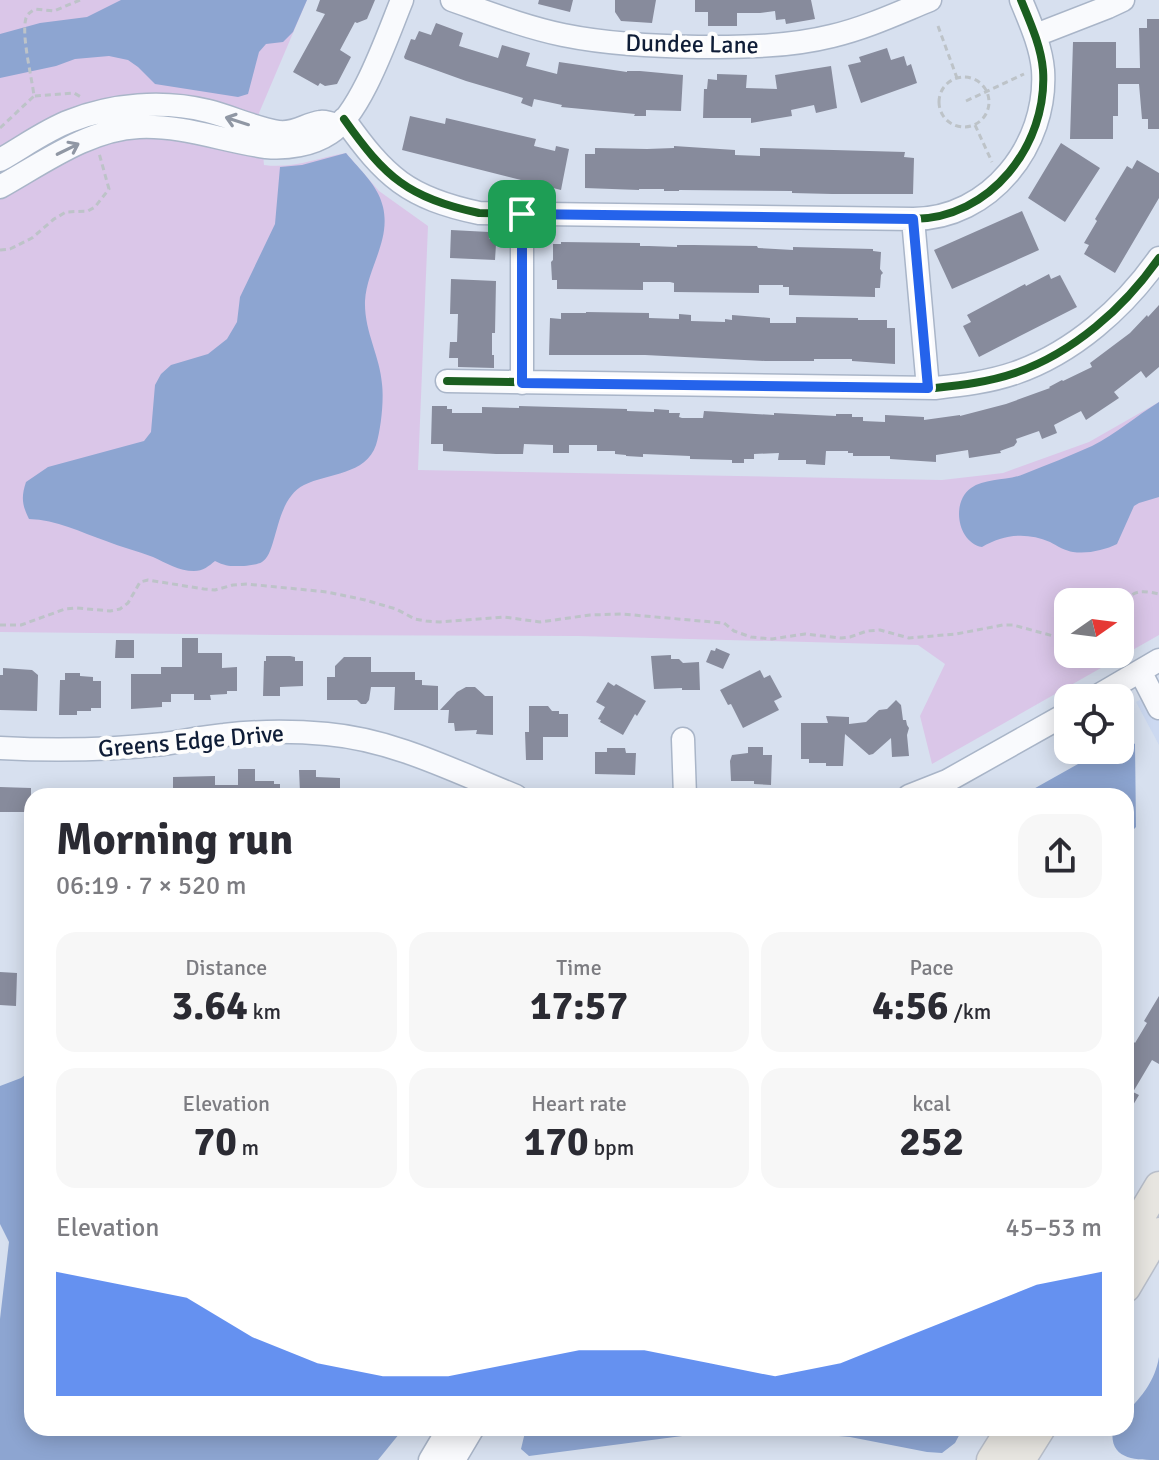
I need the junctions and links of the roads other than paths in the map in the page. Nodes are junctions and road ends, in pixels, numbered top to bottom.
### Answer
1 (402, 0) edge
2 (452, 0) edge
3 (930, 0) edge
4 (1021, 0) edge
5 (1123, 0) edge
6 (1036, 35) junction
7 (342, 123) junction
8 (0, 160) edge
9 (0, 187) edge
10 (522, 214) junction
11 (913, 219) junction
12 (1159, 258) edge
13 (447, 381) dead end
14 (522, 383) junction
15 (928, 388) junction
16 (1150, 665) edge
17 (1118, 684) edge
18 (1159, 708) edge
19 (1054, 721) edge
20 (683, 739) dead end
21 (0, 748) edge
22 (497, 788) edge
23 (685, 788) edge
24 (929, 788) edge
25 (1149, 1226) edge
26 (1134, 1266) edge
27 (444, 1436) edge
28 (468, 1436) edge
29 (1006, 1436) edge
30 (1036, 1436) edge
31 (430, 1460) edge
32 (454, 1460) edge
33 (991, 1460) edge
34 (1021, 1460) edge

1 - 7 street
2 - 3 street, Dundee Lane
4 - 6 street
5 - 6 street
6 - 11 street
7 -> 8 street
9 -> 7 street
7 - 10 street
10 - 11 street
10 - 14 street
11 - 15 street
12 - 15 street
13 - 14 street
14 - 15 street
16 - 17 street
16 - 18 street
19 - 24 street
20 - 23 street
21 - 22 street, Greens Edge Drive
25 - 26 main road
27 - 31 street
28 - 32 street
29 - 33 main road
30 - 34 main road

